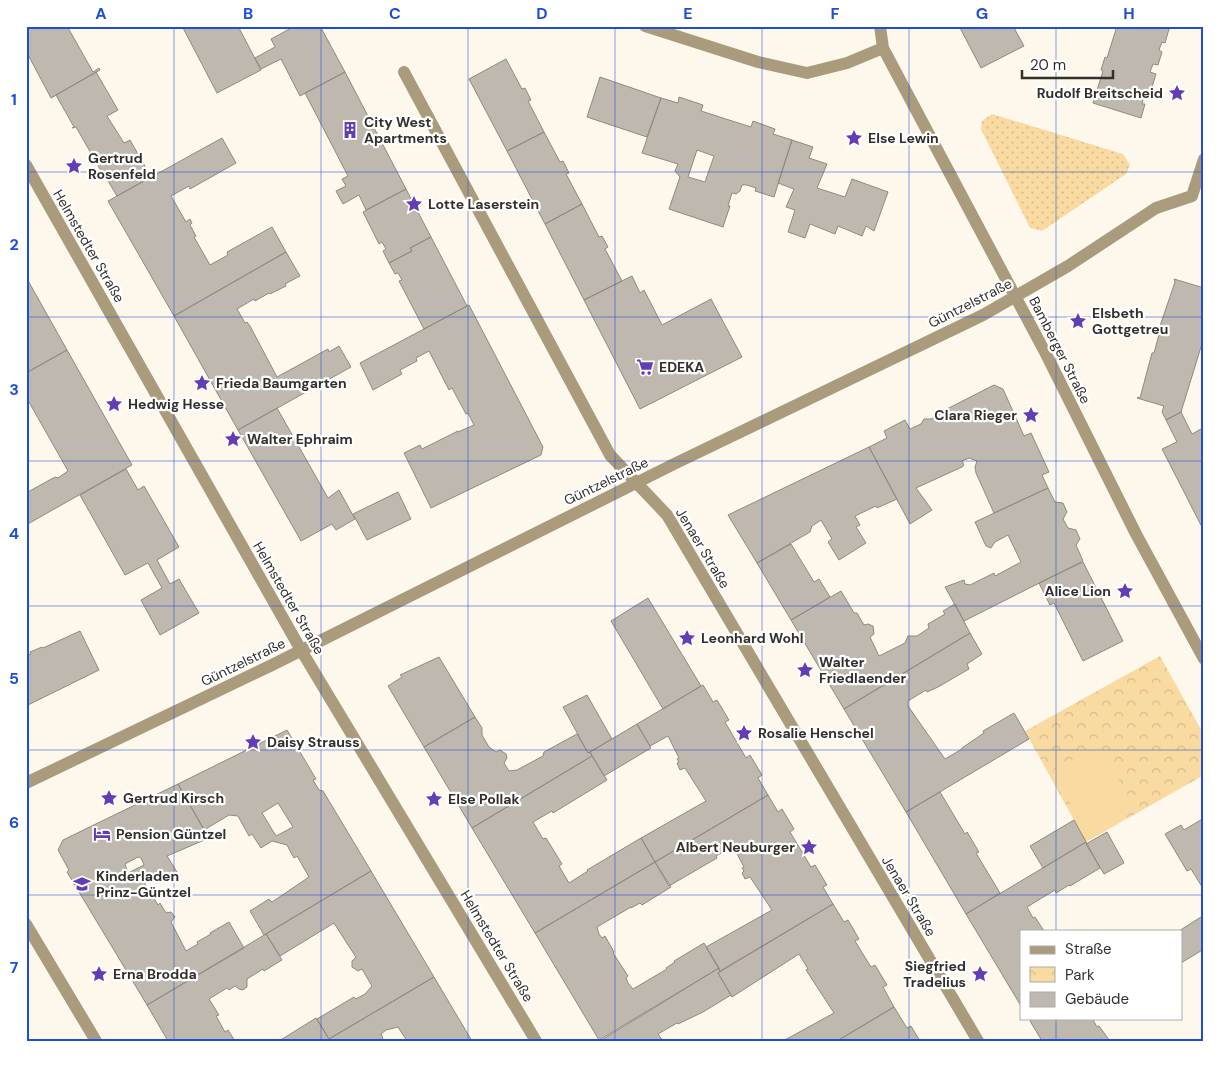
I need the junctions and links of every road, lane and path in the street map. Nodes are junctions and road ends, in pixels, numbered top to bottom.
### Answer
1 (644, 26) edge
2 (880, 26) edge
3 (883, 48) junction
4 (404, 72) dead end
5 (1204, 159) edge
6 (26, 165) edge
7 (1198, 197) edge
8 (1016, 297) junction
9 (635, 483) junction
10 (301, 650) junction
11 (1204, 659) edge
12 (26, 783) edge
13 (26, 924) edge
14 (96, 1041) edge
15 (536, 1041) edge
16 (978, 1041) edge

1 - 3 street
2 - 3 street, Bamberger Straße
3 - 8 street, Bamberger Straße
4 - 9 street, Jenaer Straße
5 - 7 street
6 - 10 street, Helmstedter Straße
7 - 8 street, Güntzelstraße
8 - 9 street, Güntzelstraße
8 - 11 street, Bamberger Straße
9 - 10 street, Güntzelstraße
9 - 16 street, Jenaer Straße
10 - 12 street, Güntzelstraße
10 - 15 street, Helmstedter Straße
13 - 14 street

